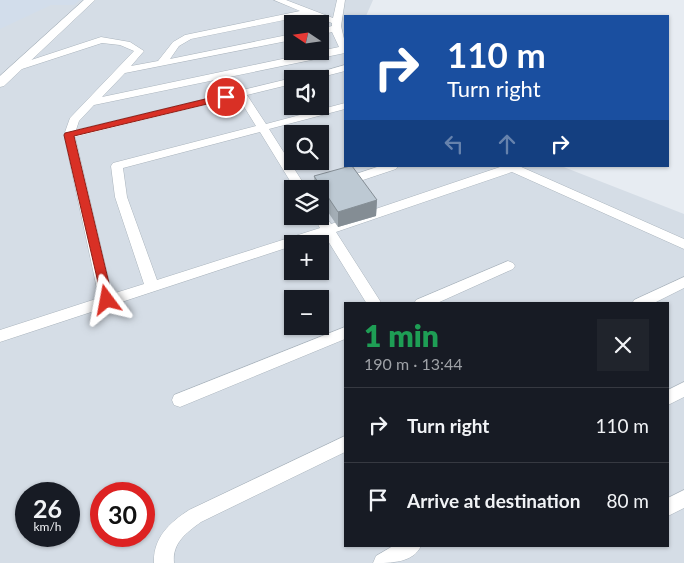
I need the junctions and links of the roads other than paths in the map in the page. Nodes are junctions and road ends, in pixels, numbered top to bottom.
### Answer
1 (90, 0) edge
2 (278, 0) edge
3 (341, 0) edge
4 (309, 12) junction
5 (336, 25) junction
6 (329, 28) edge
7 (284, 39) edge
8 (344, 50) edge
9 (161, 64) junction
10 (18, 67) junction
11 (344, 68) edge
12 (122, 71) junction
13 (329, 72) edge
14 (0, 82) edge
15 (284, 83) edge
16 (241, 93) junction
17 (89, 103) junction
18 (344, 106) edge
19 (262, 127) junction
20 (69, 135) junction
21 (389, 167) edge
22 (511, 167) edge
23 (354, 179) edge
24 (295, 180) edge
25 (325, 225) edge
26 (328, 230) junction
27 (684, 244) edge
28 (508, 266) dead end
29 (684, 282) edge
30 (152, 286) junction
31 (107, 300) junction
32 (374, 302) edge
33 (425, 302) edge
34 (643, 302) edge
35 (344, 333) edge
36 (0, 336) edge
37 (684, 389) edge
38 (669, 397) edge
39 (180, 400) dead end
40 (344, 444) edge
41 (684, 499) edge
42 (669, 506) edge
43 (410, 547) edge
44 (164, 563) edge
45 (383, 563) edge

1 - 10 street
2 - 4 street
3 - 5 street
4 - 5 street
4 - 9 street
5 - 6 street
5 - 8 street
7 - 9 street
8 - 17 street
9 - 12 street
10 - 12 street
10 - 14 street
11 - 13 street
12 - 17 street
15 - 16 street
16 - 19 street
16 - 20 street
17 - 20 street
18 - 19 street
19 - 24 street
19 - 30 street
20 - 31 street
21 - 23 street
22 - 26 street
22 - 27 street
25 - 26 street
26 - 30 street
26 - 32 street
28 - 33 street
29 - 34 street
30 - 31 street
31 - 36 street
35 - 39 street
37 - 38 street
40 - 44 street
41 - 42 street
43 - 45 street

